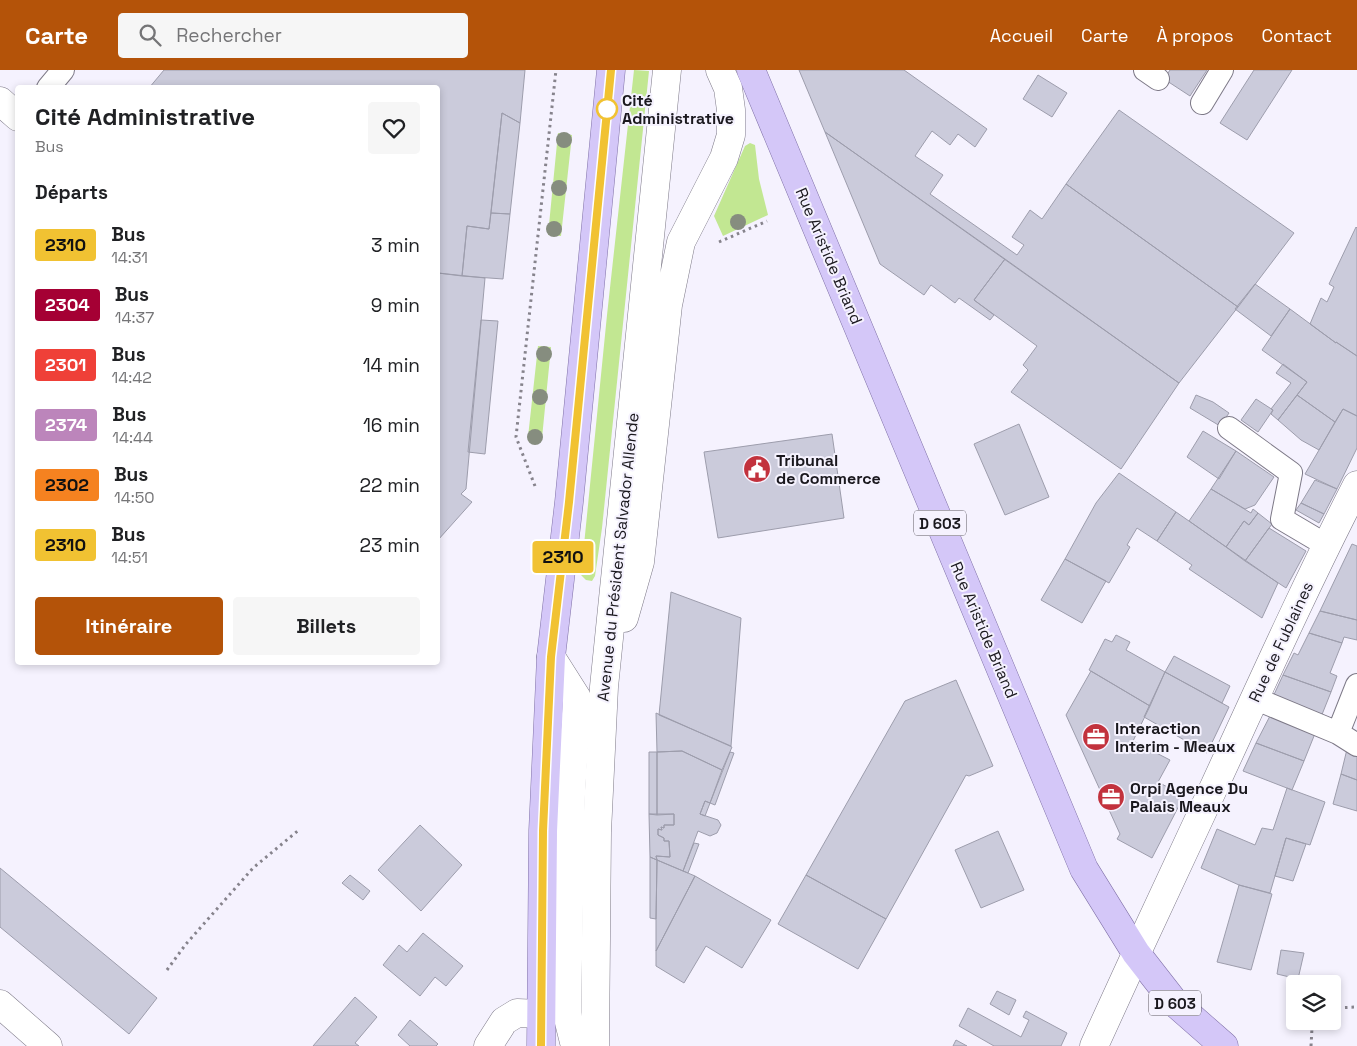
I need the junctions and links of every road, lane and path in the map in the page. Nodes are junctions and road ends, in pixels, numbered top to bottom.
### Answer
1 (63, 70) edge
2 (556, 70) edge
3 (611, 70) edge
4 (667, 70) edge
5 (720, 70) edge
6 (751, 70) edge
7 (1222, 70) edge
8 (50, 85) edge
9 (0, 101) edge
10 (1202, 103) dead end
11 (15, 114) edge
12 (767, 221) dead end
13 (714, 244) dead end
14 (1229, 428) dead end
15 (1357, 484) edge
16 (534, 496) dead end
17 (1326, 545) junction
18 (551, 657) junction
19 (1357, 685) edge
20 (604, 686) junction
21 (1254, 698) junction
22 (1338, 733) junction
23 (1357, 745) edge
24 (546, 763) junction
25 (571, 794) junction
26 (300, 829) dead end
27 (1136, 953) junction
28 (167, 970) dead end
29 (0, 1004) edge
30 (1357, 1007) edge
31 (1341, 1008) edge
32 (541, 1014) junction
33 (1312, 1030) edge
34 (48, 1046) edge
35 (488, 1046) edge
36 (540, 1046) edge
37 (575, 1046) edge
38 (595, 1046) edge
39 (1094, 1046) edge
40 (1224, 1046) edge
41 (1311, 1046) edge

1 - 8 lane
2 - 16 path
3 - 18 main road
4 - 20 main road, Avenue du Président Salvador Allende
5 - 20 main road
6 - 27 main road, Rue Aristide Briand / D 603
7 - 10 lane
9 - 11 main road
12 - 13 path
14 - 17 lane
15 - 17 main road, Rue de Fublaines
17 - 21 main road, Rue de Fublaines
18 - 24 main road
18 - 25 main road
19 - 22 lane
20 - 38 main road, Avenue du Président Salvador Allende
21 - 22 lane
21 - 27 main road, Rue de Fublaines
22 - 23 lane
24 - 25 main road
24 - 32 main road
25 - 37 main road
26 - 28 path
27 - 39 main road, Rue de Fublaines
27 - 40 main road, Rue Aristide Briand / D 603
29 - 34 main road
30 - 31 path
32 - 35 main road
32 - 36 main road
33 - 41 path

